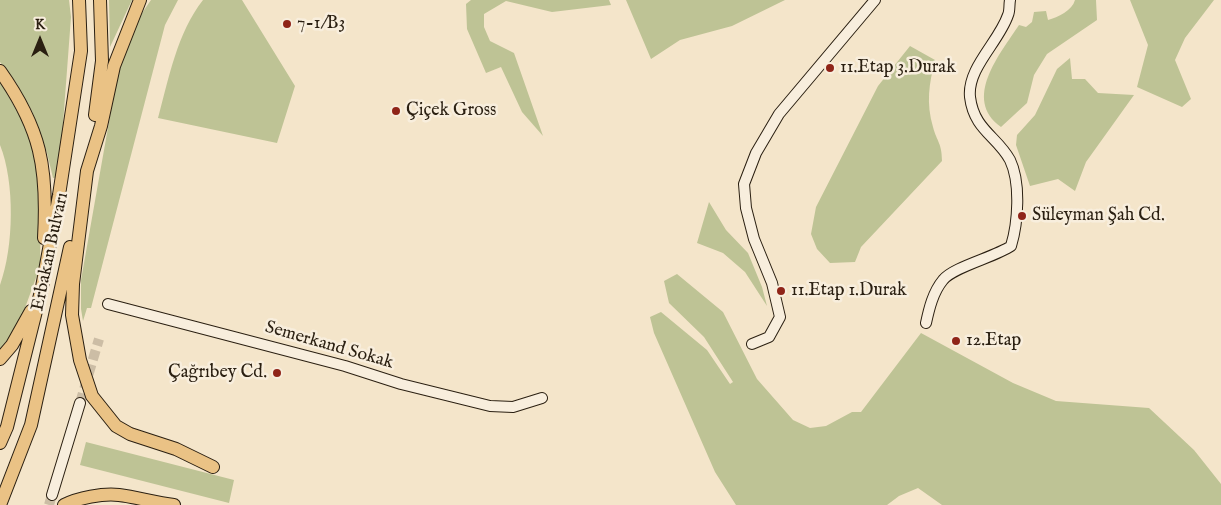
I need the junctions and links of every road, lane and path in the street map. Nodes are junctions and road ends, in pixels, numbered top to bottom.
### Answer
1 (79, 0) edge
2 (100, 0) edge
3 (140, 0) edge
4 (874, 0) edge
5 (1010, 0) edge
6 (0, 71) edge
7 (87, 171) junction
8 (42, 287) junction
9 (108, 304) dead end
10 (926, 323) dead end
11 (752, 344) dead end
12 (0, 359) edge
13 (542, 398) dead end
14 (80, 403) tunnel mouth
15 (0, 443) edge
16 (213, 467) dead end
17 (52, 495) tunnel mouth
18 (0, 505) edge
19 (64, 505) edge
20 (174, 505) edge

1 - 8 highway, Erbakan Bulvarı
2 - 7 highway, Erbakan Bulvarı
3 - 7 highway
4 - 11 street
5 - 10 street
6 - 8 highway
7 - 16 highway
7 - 18 highway, Erbakan Bulvarı
8 - 12 highway
8 - 15 highway, Erbakan Bulvarı
9 - 13 street, Semerkand Sokak
14 - 17 street
19 - 20 highway

